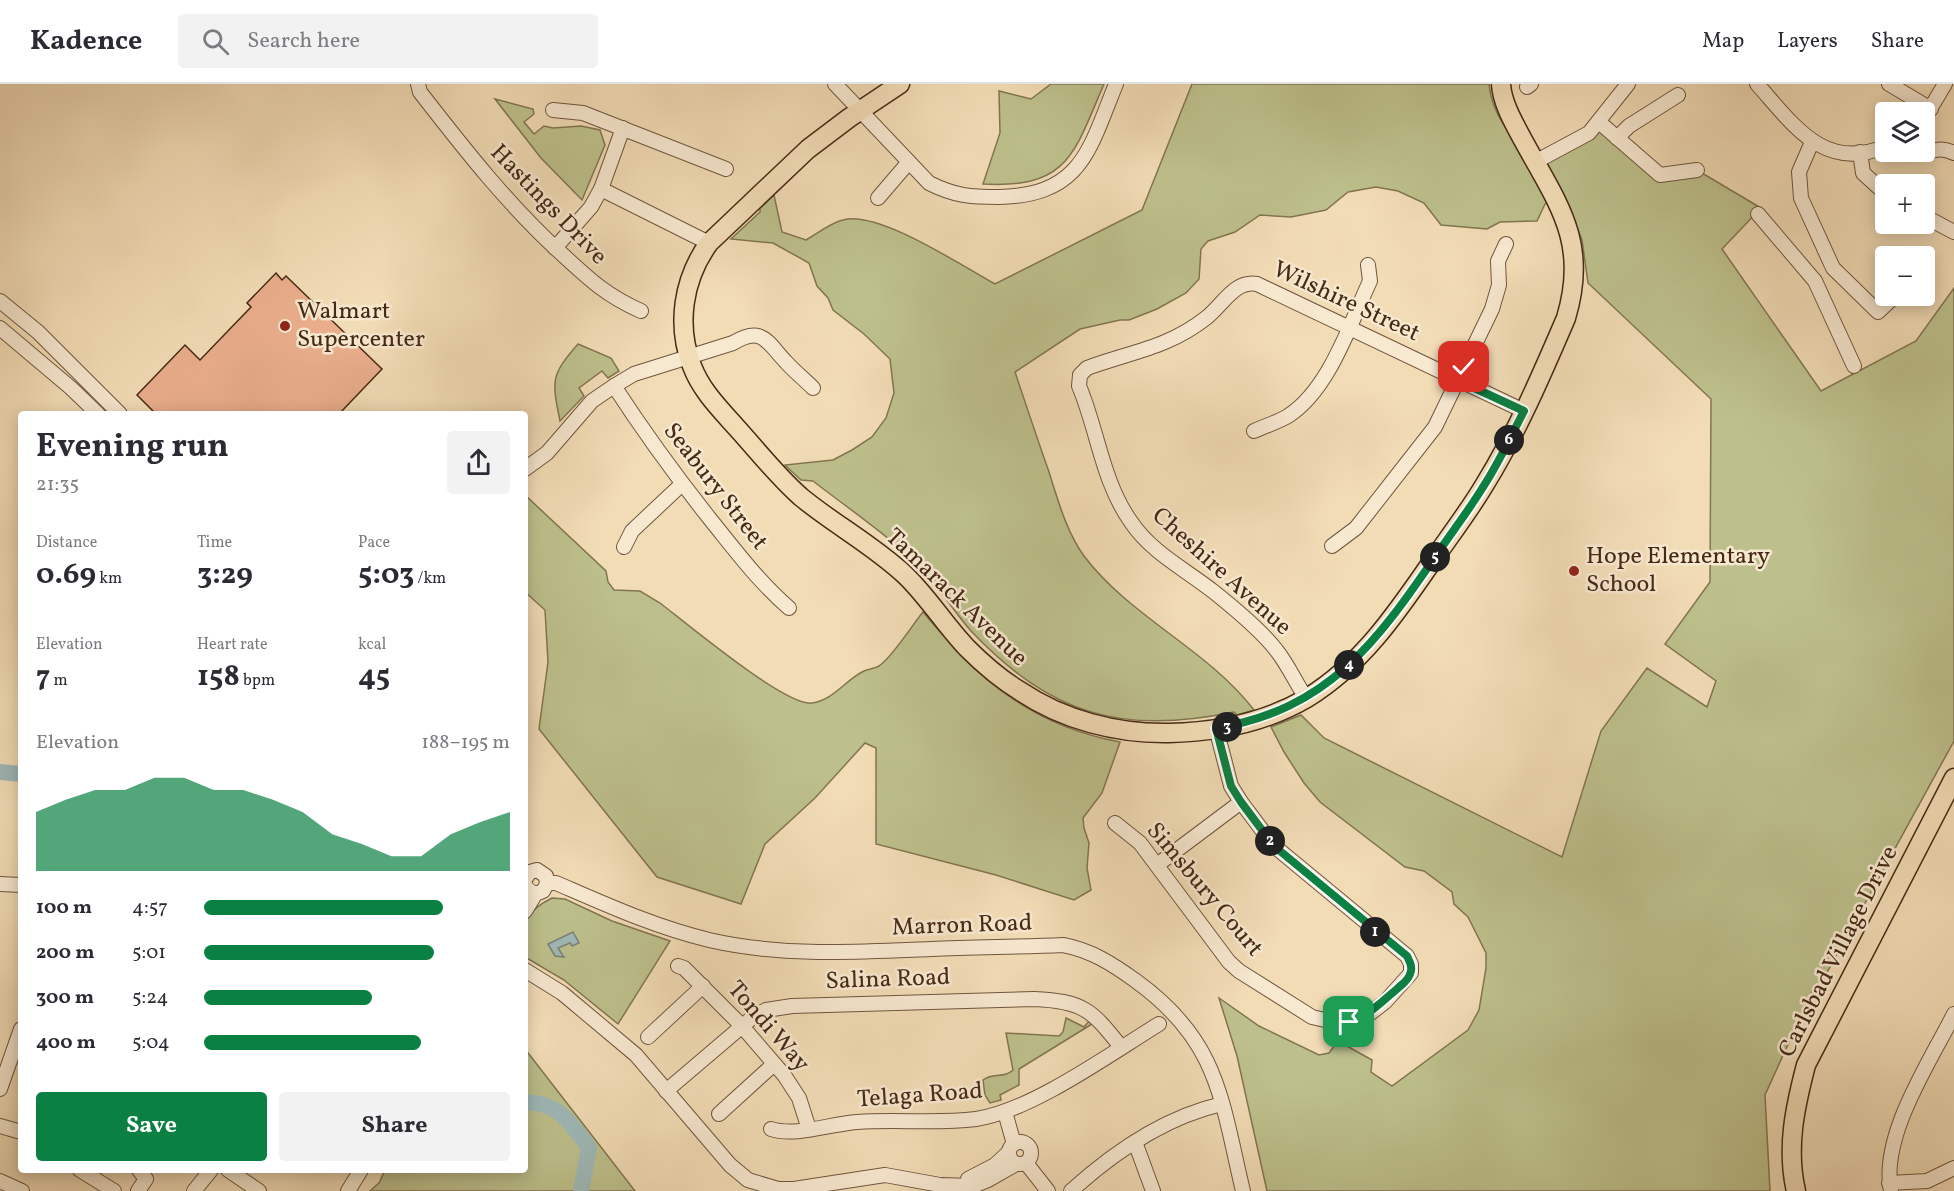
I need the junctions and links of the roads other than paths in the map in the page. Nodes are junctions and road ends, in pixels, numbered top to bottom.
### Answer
1 (418, 84) edge
2 (835, 84) edge
3 (900, 84) edge
4 (1116, 84) edge
5 (1501, 84) edge
6 (1628, 84) edge
7 (1757, 84) edge
8 (1889, 84) edge
9 (1945, 84) edge
10 (1678, 95) dead end
11 (1912, 102) edge
12 (1935, 102) edge
13 (553, 110) dead end
14 (866, 115) junction
15 (1599, 122) junction
16 (623, 128) junction
17 (1617, 138) junction
18 (1812, 142) junction
19 (1935, 149) edge
20 (1875, 151) edge
21 (1860, 152) junction
22 (1954, 153) edge
23 (1535, 162) junction
24 (908, 163) junction
25 (726, 169) dead end
26 (1697, 170) dead end
27 (1875, 184) edge
28 (601, 189) junction
29 (878, 198) dead end
30 (1758, 214) dead end
31 (1935, 222) edge
32 (1954, 232) edge
33 (709, 243) junction
34 (1506, 244) dead end
35 (555, 248) junction
36 (1368, 265) dead end
37 (1833, 268) junction
38 (1815, 281) junction
39 (0, 301) edge
40 (1884, 306) edge
41 (641, 311) dead end
42 (0, 328) edge
43 (1348, 329) junction
44 (689, 357) junction
45 (1854, 366) dead end
46 (1080, 375) joint
47 (1457, 380) junction
48 (614, 386) junction
49 (813, 388) dead end
50 (95, 411) edge
51 (117, 411) edge
52 (1524, 411) junction
53 (1254, 431) dead end
54 (528, 467) edge
55 (682, 484) junction
56 (1332, 546) dead end
57 (624, 547) dead end
58 (789, 608) dead end
59 (1306, 698) junction
60 (1216, 728) junction
61 (1954, 778) edge
62 (1241, 802) junction
63 (1115, 823) dead end
64 (1157, 865) junction
65 (528, 881) edge
66 (528, 883) edge
67 (547, 883) junction
68 (0, 884) edge
69 (18, 885) edge
70 (678, 966) dead end
71 (528, 972) edge
72 (703, 986) junction
73 (1954, 1014) edge
74 (1159, 1024) dead end
75 (741, 1025) junction
76 (648, 1037) dead end
77 (18, 1038) edge
78 (1121, 1047) junction
79 (774, 1064) junction
80 (0, 1089) edge
81 (666, 1091) junction
82 (1222, 1104) junction
83 (1005, 1112) junction
84 (719, 1114) dead end
85 (0, 1126) edge
86 (18, 1129) edge
87 (809, 1129) junction
88 (771, 1130) dead end
89 (1135, 1142) junction
90 (1016, 1156) junction
91 (1954, 1168) edge
92 (85, 1173) edge
93 (144, 1173) edge
94 (209, 1173) edge
95 (232, 1173) edge
96 (359, 1173) edge
97 (0, 1181) edge
98 (1890, 1187) edge
99 (22, 1191) edge
100 (114, 1191) edge
101 (138, 1191) edge
102 (194, 1191) edge
103 (259, 1191) edge
104 (348, 1191) edge
105 (1048, 1191) edge
106 (1071, 1191) edge
107 (1153, 1191) edge
108 (1243, 1191) edge
109 (1796, 1191) edge

1 - 35 street, Hastings Drive
2 - 14 street
3 - 14 main road, Tamarack Avenue
4 - 24 street
5 - 23 main road, Tamarack Avenue
6 - 15 street
7 - 18 street
8 - 11 street
9 - 12 street
10 - 17 street
13 - 16 street
14 - 24 street
14 - 33 main road, Tamarack Avenue
15 - 17 street
15 - 23 street
16 - 25 street
16 - 28 street
17 - 26 street
18 - 21 street
18 - 37 street
19 - 22 street
20 - 21 street
21 - 27 street
23 - 52 main road, Tamarack Avenue
24 - 29 street
28 - 33 street
28 - 35 street
30 - 38 street
31 - 32 street
33 - 44 main road, Tamarack Avenue
34 - 47 street
35 - 41 street, Hastings Drive
36 - 43 street
37 - 38 street
37 - 40 street
38 - 45 street
39 - 51 street
42 - 50 street
43 - 46 street, Wilshire Street
43 - 47 street, Wilshire Street
43 - 53 street
44 - 48 street
44 - 49 street
44 - 60 main road, Tamarack Avenue
46 - 59 street, Cheshire Avenue
47 - 52 street, Wilshire Street
47 - 56 street
48 - 54 street
48 - 55 street, Seabury Street
52 - 59 main road, Tamarack Avenue
55 - 57 street
55 - 58 street, Seabury Street
59 - 60 main road, Tamarack Avenue
60 - 62 street, Simsbury Court
61 - 109 main road, Carlsbad Village Drive
62 - 64 street
62 - 64 street, Simsbury Court
63 - 64 street, Simsbury Court
65 - 67 street, Marron Road
66 - 67 street
67 - 82 street, Marron Road
68 - 69 street
70 - 72 street, Tondi Way
71 - 81 street
72 - 75 street, Tondi Way
72 - 76 street
73 - 98 street
74 - 78 street, Telaga Road
75 - 78 street, Salina Road
75 - 79 street, Tondi Way
75 - 81 street, Salina Road
77 - 80 street
78 - 83 street, Telaga Road
79 - 84 street
79 - 87 street, Tondi Way
81 - 90 street
82 - 89 street
82 - 108 street, Marron Road
83 - 87 street, Telaga Road
83 - 90 street
85 - 86 street
87 - 88 street, Telaga Road
89 - 106 street
89 - 107 street
90 - 105 street
91 - 98 street
92 - 100 street
93 - 101 street
94 - 102 street
95 - 103 street
96 - 104 street
97 - 99 street

